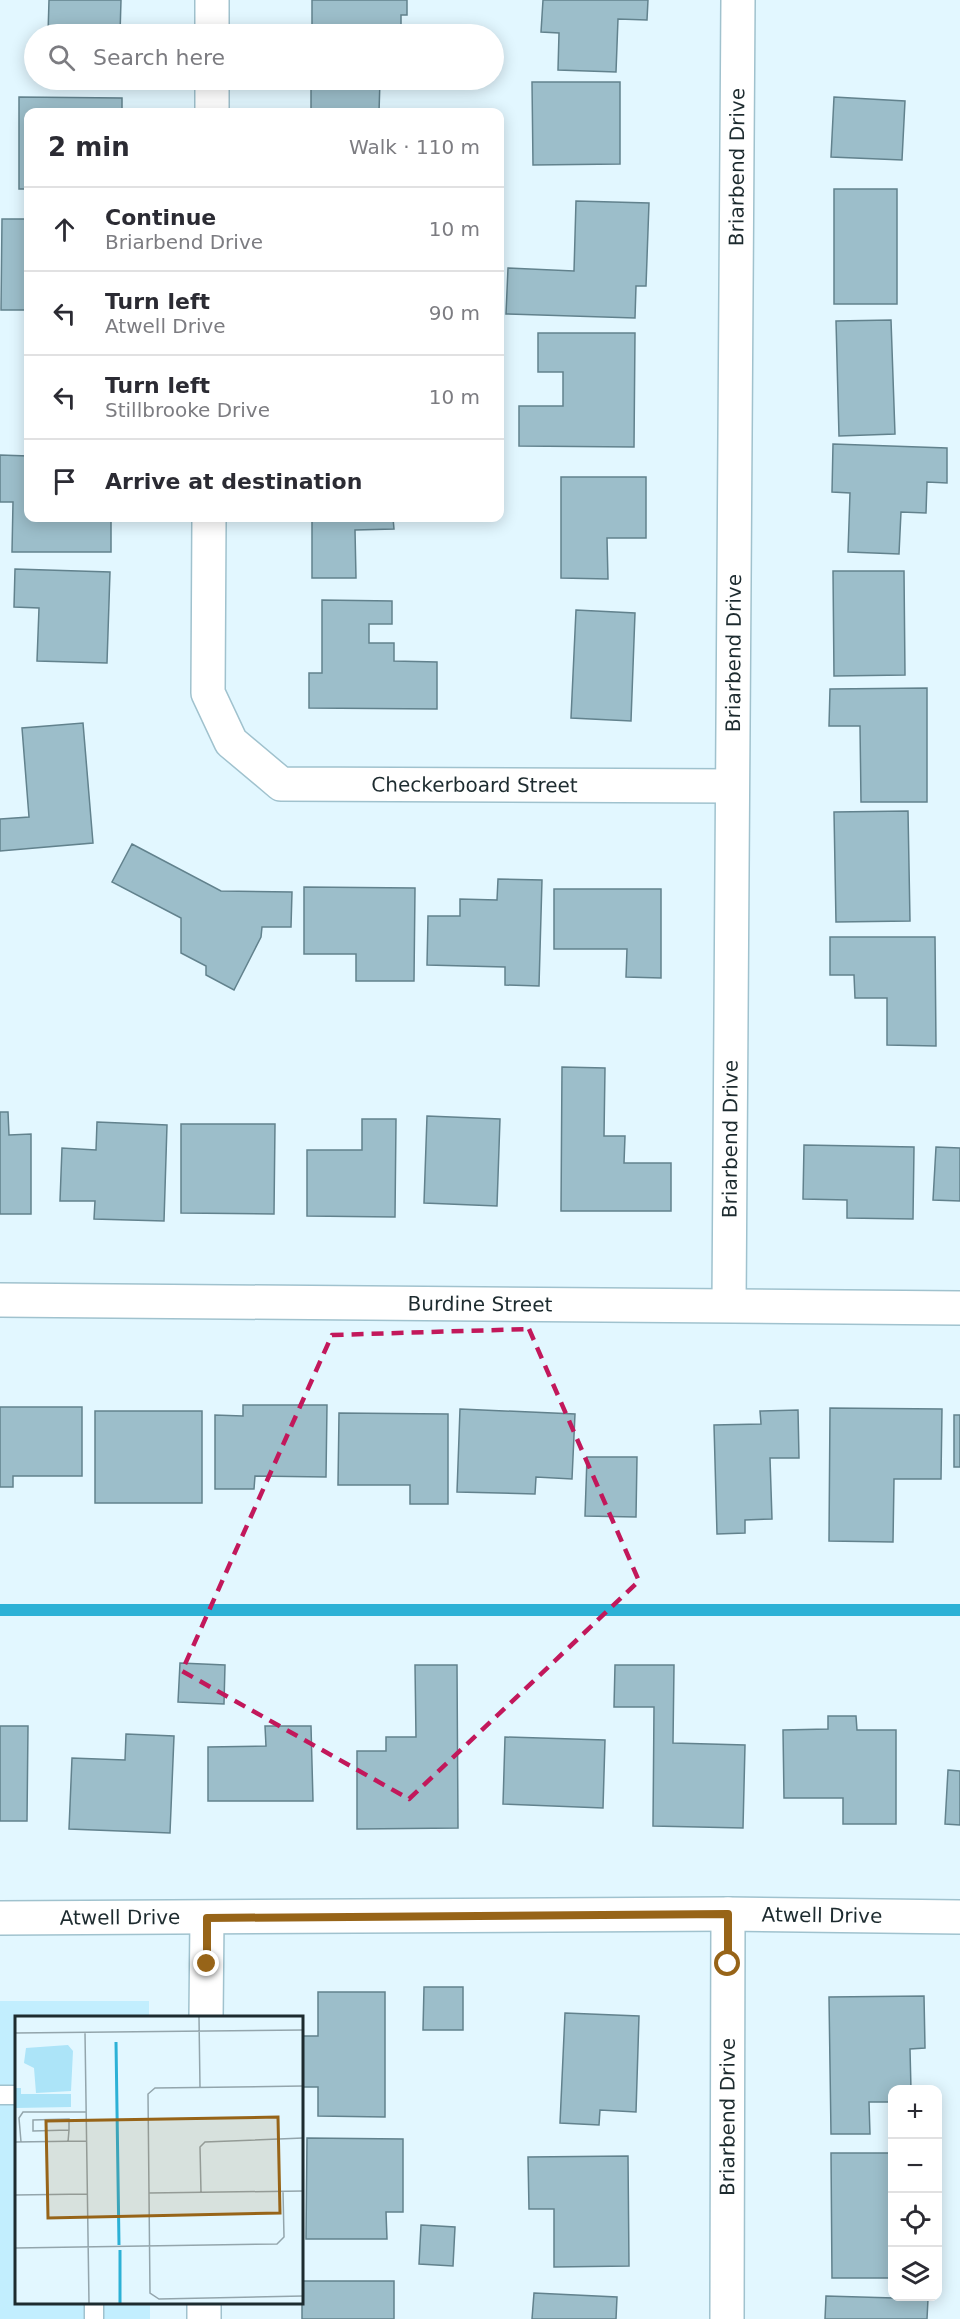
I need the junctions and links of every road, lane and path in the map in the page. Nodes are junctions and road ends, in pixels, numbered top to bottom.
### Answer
1 (212, 0) edge
2 (738, 0) edge
3 (212, 24) edge
4 (212, 90) edge
5 (212, 108) edge
6 (209, 522) edge
7 (732, 786) junction
8 (0, 1300) edge
9 (729, 1305) junction
10 (960, 1308) edge
11 (728, 1914) junction
12 (960, 1917) edge
13 (0, 1918) edge
14 (207, 1918) junction
15 (206, 2016) edge
16 (727, 2319) edge

1 - 3 street
2 - 7 street, Briarbend Drive
4 - 5 street
6 - 7 street, Checkerboard Street
7 - 9 street, Briarbend Drive
8 - 9 street, Burdine Street
9 - 10 street, Burdine Street
11 - 12 street, Atwell Drive
11 - 14 street, Atwell Drive
11 - 16 street, Briarbend Drive
13 - 14 street, Atwell Drive
14 - 15 street

